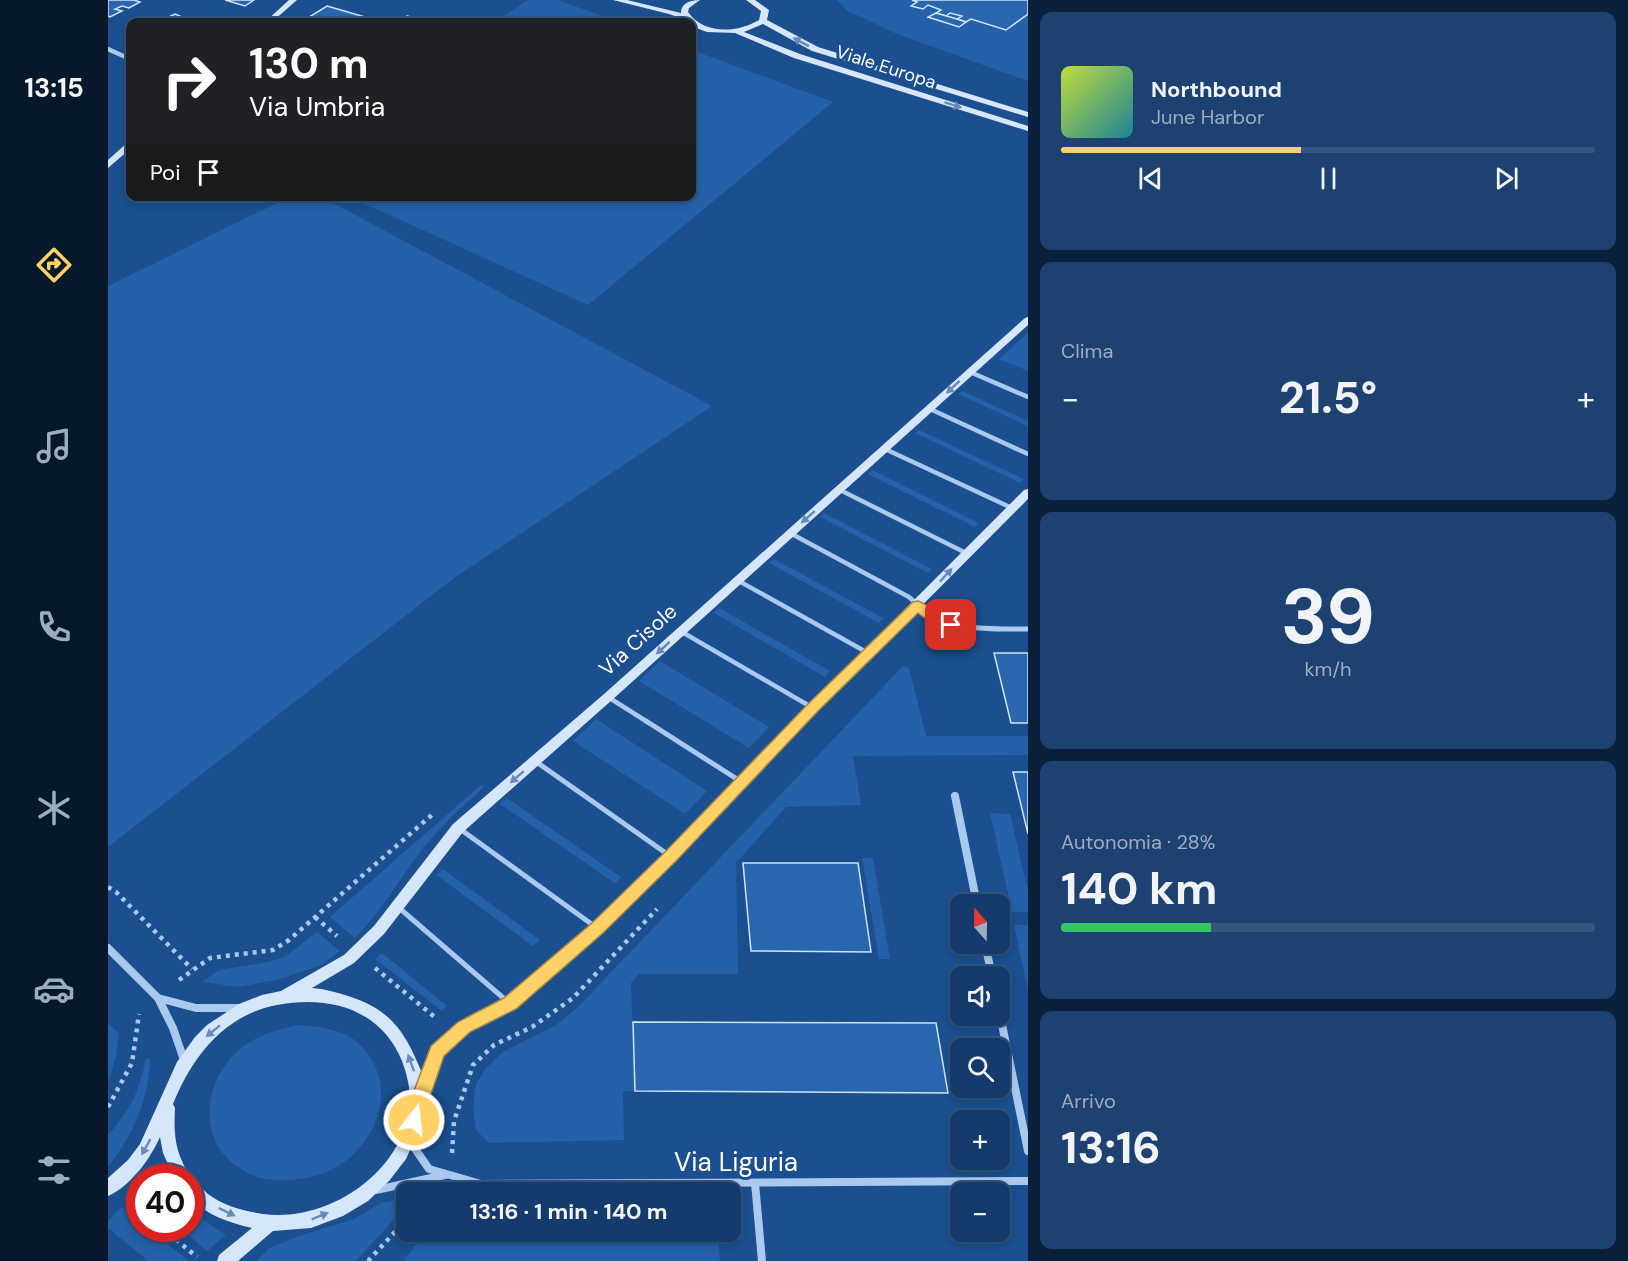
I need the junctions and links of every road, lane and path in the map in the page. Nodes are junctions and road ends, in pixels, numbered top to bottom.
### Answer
1 (293, 0) edge
2 (617, 0) edge
3 (696, 0) edge
4 (750, 0) edge
5 (762, 3) edge
6 (273, 18) edge
7 (687, 18) joint
8 (763, 21) junction
9 (696, 24) edge
10 (736, 31) junction
11 (108, 49) edge
12 (126, 57) edge
13 (1028, 115) edge
14 (1028, 129) edge
15 (126, 149) edge
16 (108, 165) edge
17 (1028, 320) edge
18 (970, 372) junction
19 (1028, 397) edge
20 (930, 408) junction
21 (885, 449) junction
22 (1028, 454) edge
23 (840, 490) junction
24 (1028, 493) edge
25 (1012, 508) junction
26 (790, 533) junction
27 (967, 553) junction
28 (737, 580) junction
29 (918, 605) junction
30 (1028, 629) edge
31 (682, 632) junction
32 (868, 653) junction
33 (608, 697) junction
34 (813, 708) junction
35 (535, 761) junction
36 (742, 782) junction
37 (955, 796) dead end
38 (440, 808) dead end
39 (458, 828) junction
40 (671, 856) junction
41 (108, 887) edge
42 (975, 894) edge
43 (397, 906) junction
44 (315, 917) junction
45 (597, 928) junction
46 (340, 938) dead end
47 (108, 948) edge
48 (370, 963) dead end
49 (192, 969) junction
50 (179, 980) dead end
51 (286, 996) junction
52 (158, 998) junction
53 (510, 1003) junction
54 (246, 1008) junction
55 (140, 1011) dead end
56 (437, 1019) dead end
57 (1002, 1026) edge
58 (184, 1060) junction
59 (168, 1095) junction
60 (419, 1101) junction
61 (108, 1107) edge
62 (409, 1140) junction
63 (1028, 1151) edge
64 (174, 1164) edge
65 (445, 1175) junction
66 (1028, 1181) edge
67 (755, 1183) junction
68 (108, 1188) edge
69 (366, 1192) junction
70 (204, 1200) edge
71 (270, 1224) junction
72 (396, 1231) edge
73 (179, 1242) edge
74 (197, 1257) dead end
75 (225, 1261) edge
76 (368, 1261) edge
77 (762, 1261) edge

1 - 6 street
2 - 7 street, Viale Europa
3 - 7 street
4 - 5 street
5 - 8 street
8 - 10 street, Viale Europa
13 -> 8 street, Viale Europa
9 - 10 street, Viale Europa
10 -> 14 street, Viale Europa
11 - 12 street
15 - 16 street
17 - 18 street, Via Cisole
18 - 19 lane
18 -> 20 street, Via Cisole
20 - 21 street, Via Cisole
20 - 22 lane
21 - 23 street, Via Cisole
21 - 25 lane
23 -> 26 street, Via Cisole
23 - 27 lane
24 - 25 street, Via Cisole
25 - 27 street, Via Cisole
26 - 28 street, Via Cisole
26 - 29 lane
29 -> 27 street, Via Cisole
28 - 31 street, Via Cisole
28 - 32 lane
29 - 30 street
29 - 32 street, Via Cisole
31 -> 33 street, Via Cisole
31 - 34 lane
32 - 34 street, Via Cisole
33 - 35 street, Via Cisole
33 - 36 lane
34 - 36 street, Via Cisole
35 -> 39 street, Via Cisole
35 - 40 lane
36 - 40 street, Via Cisole
37 - 42 street
38 - 44 path
39 - 43 street, Via Cisole
39 - 45 lane
40 - 45 street, Via Cisole
41 - 49 path
43 - 51 street, Via Cisole
43 - 53 lane
44 - 46 path
44 - 49 path
45 - 53 street, Via Cisole
47 - 52 street
48 - 56 path
49 - 50 path
51 - 54 street, Via Cisole
60 -> 51 street, Via Cisole
52 - 54 street
52 - 58 street
53 - 60 street, Via Cisole
54 -> 58 street, Via Cisole
55 - 61 path
57 - 63 street
58 - 59 street, Via Cisole
59 - 64 street, Via Cisole
59 -> 68 street, Via Cisole
60 - 62 street, Via Cisole
62 - 65 street, Via Liguria
62 - 69 street, Via Cisole
65 - 67 street, Via Liguria
65 - 69 street, Via Liguria
66 - 67 street, Via Liguria
67 - 77 street
71 -> 69 street, Via Cisole
70 -> 71 street, Via Cisole
71 - 75 street
72 - 76 path
73 - 74 path

